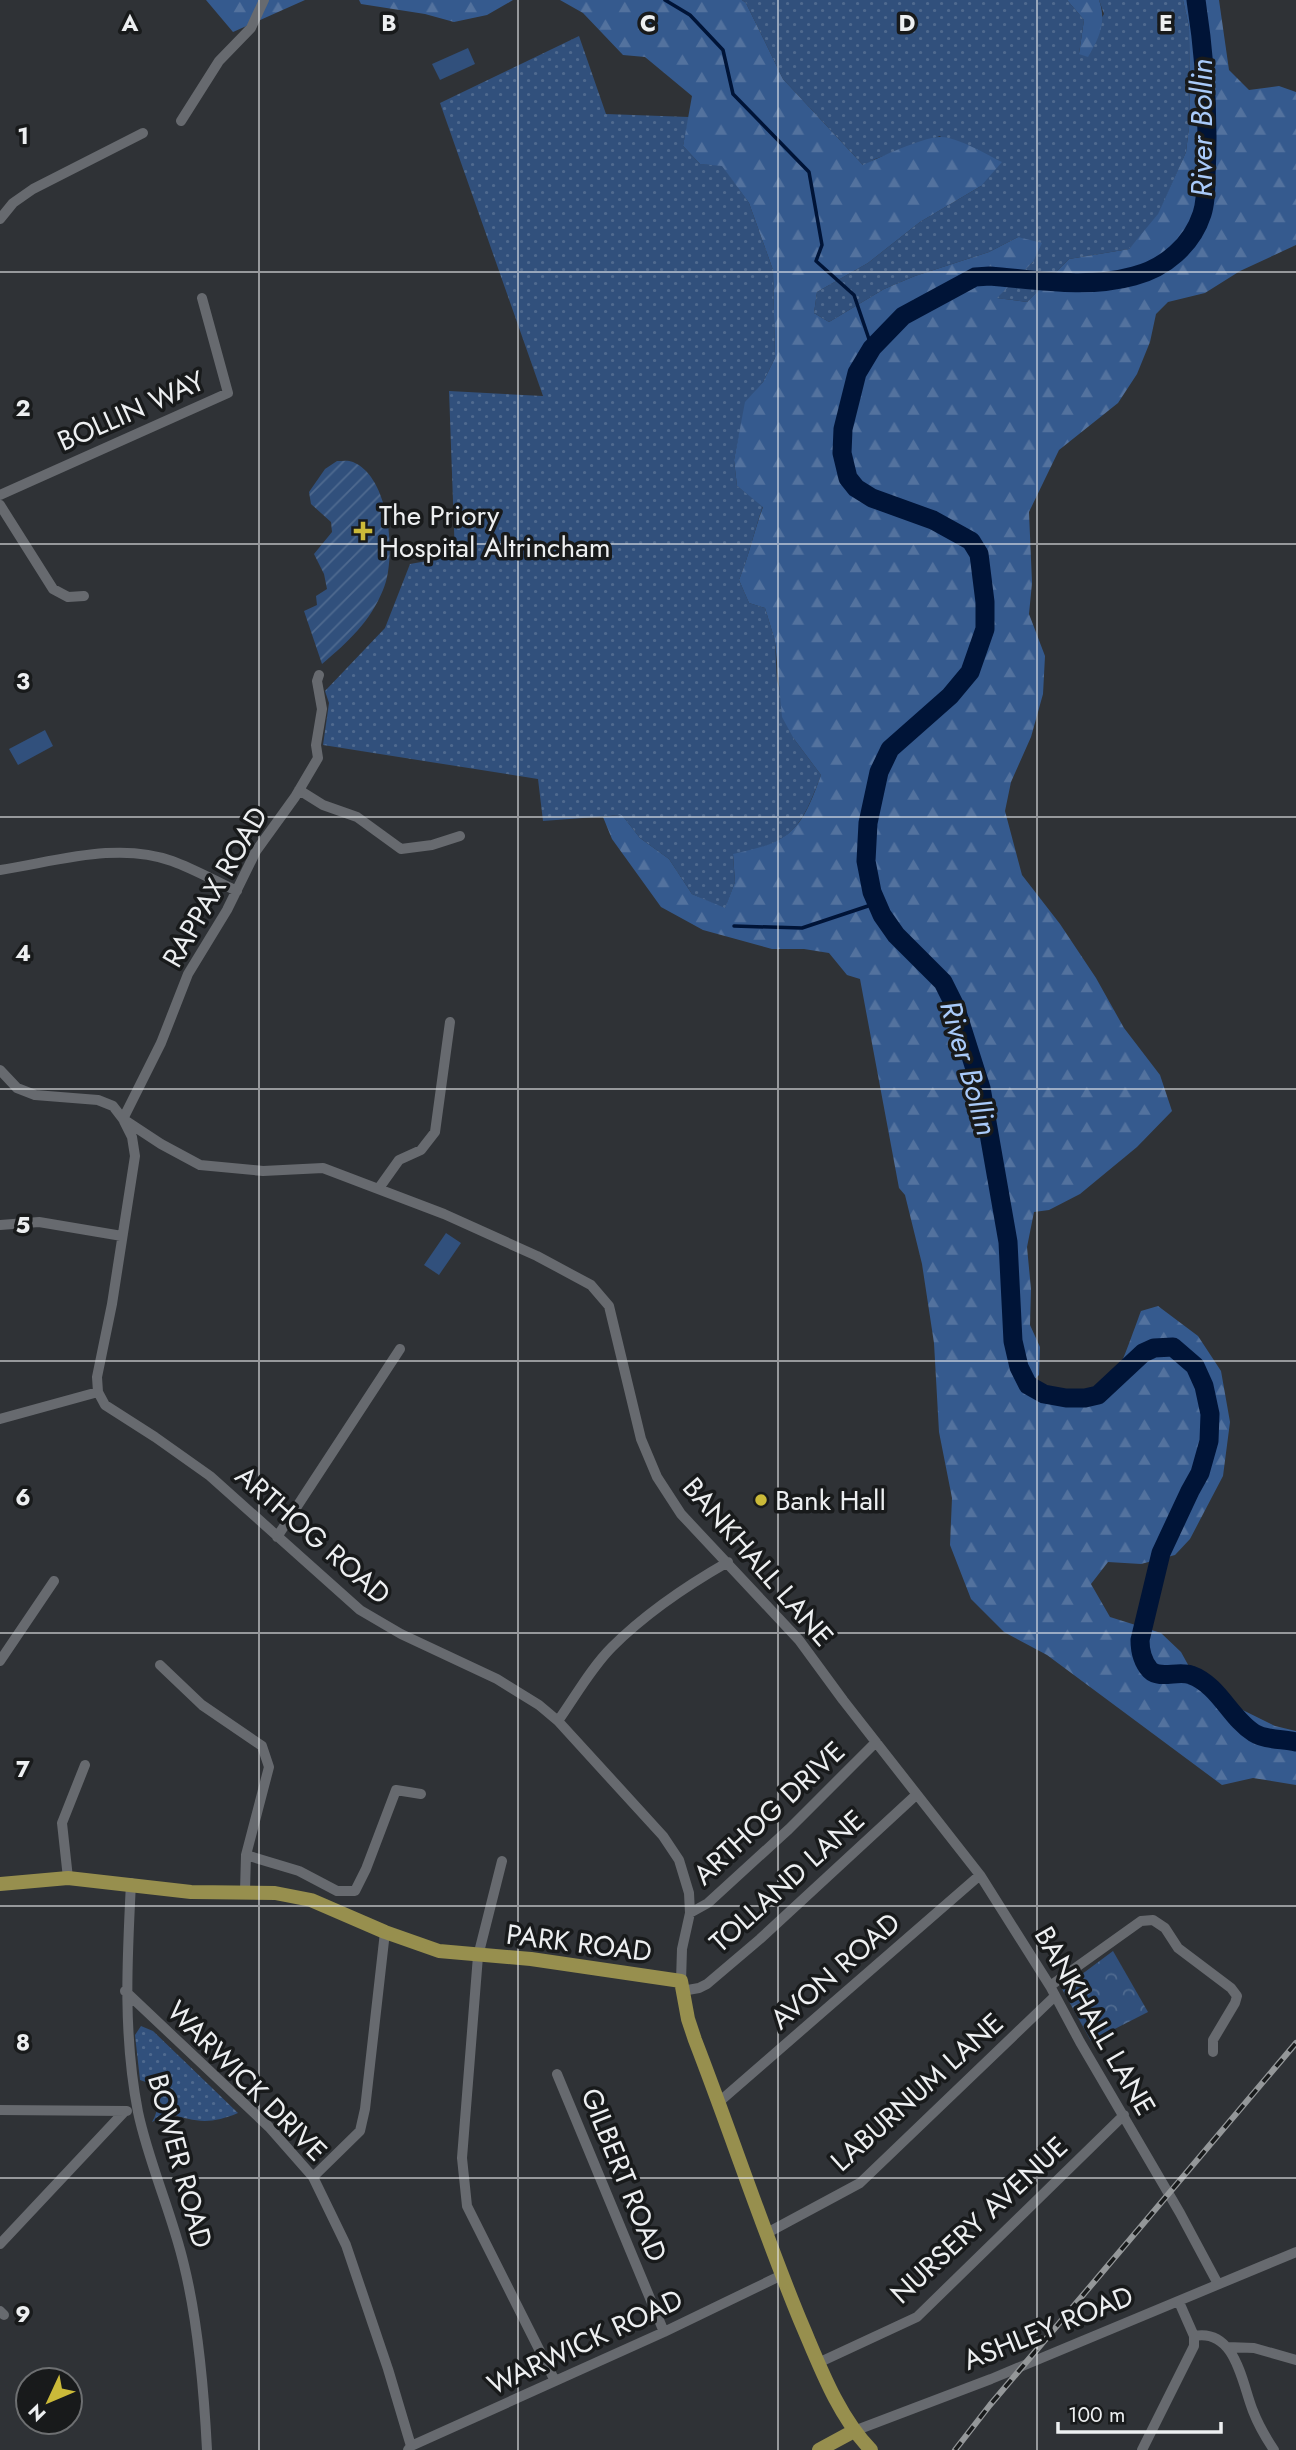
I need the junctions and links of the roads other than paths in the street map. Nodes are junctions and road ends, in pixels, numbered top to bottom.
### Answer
1 (264, 0) edge
2 (181, 121) dead end
3 (143, 132) dead end
4 (0, 219) edge
5 (202, 298) dead end
6 (0, 495) edge
7 (0, 505) edge
8 (84, 596) dead end
9 (320, 675) dead end
10 (299, 790) junction
11 (460, 836) dead end
12 (0, 870) edge
13 (237, 891) junction
14 (450, 1022) dead end
15 (0, 1070) edge
16 (123, 1119) junction
17 (379, 1188) junction
18 (0, 1225) edge
19 (122, 1236) junction
20 (400, 1349) dead end
21 (98, 1392) junction
22 (0, 1419) edge
23 (277, 1537) junction
24 (728, 1562) junction
25 (54, 1581) dead end
26 (0, 1661) edge
27 (160, 1665) dead end
28 (558, 1721) junction
29 (877, 1742) junction
30 (85, 1765) dead end
31 (421, 1794) dead end
32 (916, 1795) junction
33 (246, 1855) junction
34 (502, 1861) dead end
35 (980, 1875) junction
36 (68, 1878) junction
37 (131, 1883) junction
38 (0, 1884) edge
39 (245, 1891) junction
40 (690, 1913) junction
41 (386, 1932) junction
42 (478, 1956) junction
43 (682, 1986) junction
44 (125, 1991) junction
45 (1053, 1991) junction
46 (1213, 2052) dead end
47 (557, 2074) dead end
48 (719, 2102) junction
49 (0, 2110) edge
50 (125, 2111) junction
51 (138, 2111) junction
52 (1124, 2115) junction
53 (313, 2177) junction
54 (766, 2233) junction
55 (0, 2244) edge
56 (1296, 2252) edge
57 (782, 2275) junction
58 (1217, 2284) junction
59 (1179, 2302) junction
60 (664, 2332) junction
61 (1194, 2336) junction
62 (1227, 2347) junction
63 (1296, 2360) edge
64 (818, 2363) junction
65 (555, 2381) junction
66 (855, 2431) junction
67 (410, 2448) edge
68 (207, 2450) edge
69 (820, 2450) edge
70 (871, 2450) edge
71 (1142, 2450) edge
72 (1274, 2450) edge

1 - 2 street
3 - 4 street
5 - 6 street, BOLLIN WAY
7 - 8 street
9 - 10 street, RAPPAX ROAD
10 - 11 street
10 - 13 street, RAPPAX ROAD
12 - 13 street
13 - 16 street, RAPPAX ROAD
14 - 17 street
15 - 16 street, BANKHALL LANE
16 - 17 street, BANKHALL LANE
16 - 19 street
17 - 24 street, BANKHALL LANE
18 - 19 street
19 - 21 street
20 - 23 street
21 - 22 street
21 - 23 street, ARTHOG ROAD
23 - 28 street, ARTHOG ROAD
24 - 28 street
24 - 29 street, BANKHALL LANE
25 - 26 street
27 - 33 street
28 - 40 street, ARTHOG ROAD
29 - 32 street, BANKHALL LANE
29 - 40 street, ARTHOG DRIVE
30 - 36 street
31 - 33 street
32 - 35 street, BANKHALL LANE
32 - 43 street, TOLLAND LANE
33 - 39 street
34 - 42 street
35 - 45 street, BANKHALL LANE
35 - 48 street, AVON ROAD
36 - 37 main road, PARK ROAD
36 - 38 main road, PARK ROAD
37 - 39 main road, PARK ROAD
37 - 44 street, BOWER ROAD
39 - 41 main road, PARK ROAD
40 - 43 street, ARTHOG ROAD
41 - 42 main road, PARK ROAD
41 - 53 street
42 - 43 main road, PARK ROAD
42 - 65 street
43 - 48 main road, PARK ROAD
44 - 51 street, BOWER ROAD
44 - 53 street, WARWICK DRIVE
45 - 46 street, LABURNUM LANE
45 - 52 street, BANKHALL LANE
45 - 54 street, LABURNUM LANE
47 - 60 street, GILBERT ROAD
48 - 54 main road, PARK ROAD
49 - 50 street
50 - 51 street
50 - 55 street
51 - 68 street, BOWER ROAD
52 - 58 street, BANKHALL LANE
52 - 64 street, NURSERY AVENUE
53 - 67 street, WARWICK DRIVE
54 - 57 main road, PARK ROAD
56 - 58 street, ASHLEY ROAD
57 - 60 street, WARWICK ROAD
57 - 64 main road, PARK ROAD
58 - 59 street, ASHLEY ROAD
59 - 61 street
59 - 66 street, ASHLEY ROAD
60 - 65 street, WARWICK ROAD
61 - 62 street
61 - 71 street
62 - 63 street
62 - 72 street
64 - 66 main road, PARK ROAD
65 - 67 street, WARWICK ROAD
66 - 69 main road, ASHLEY ROAD
66 - 70 main road, PARK ROAD

